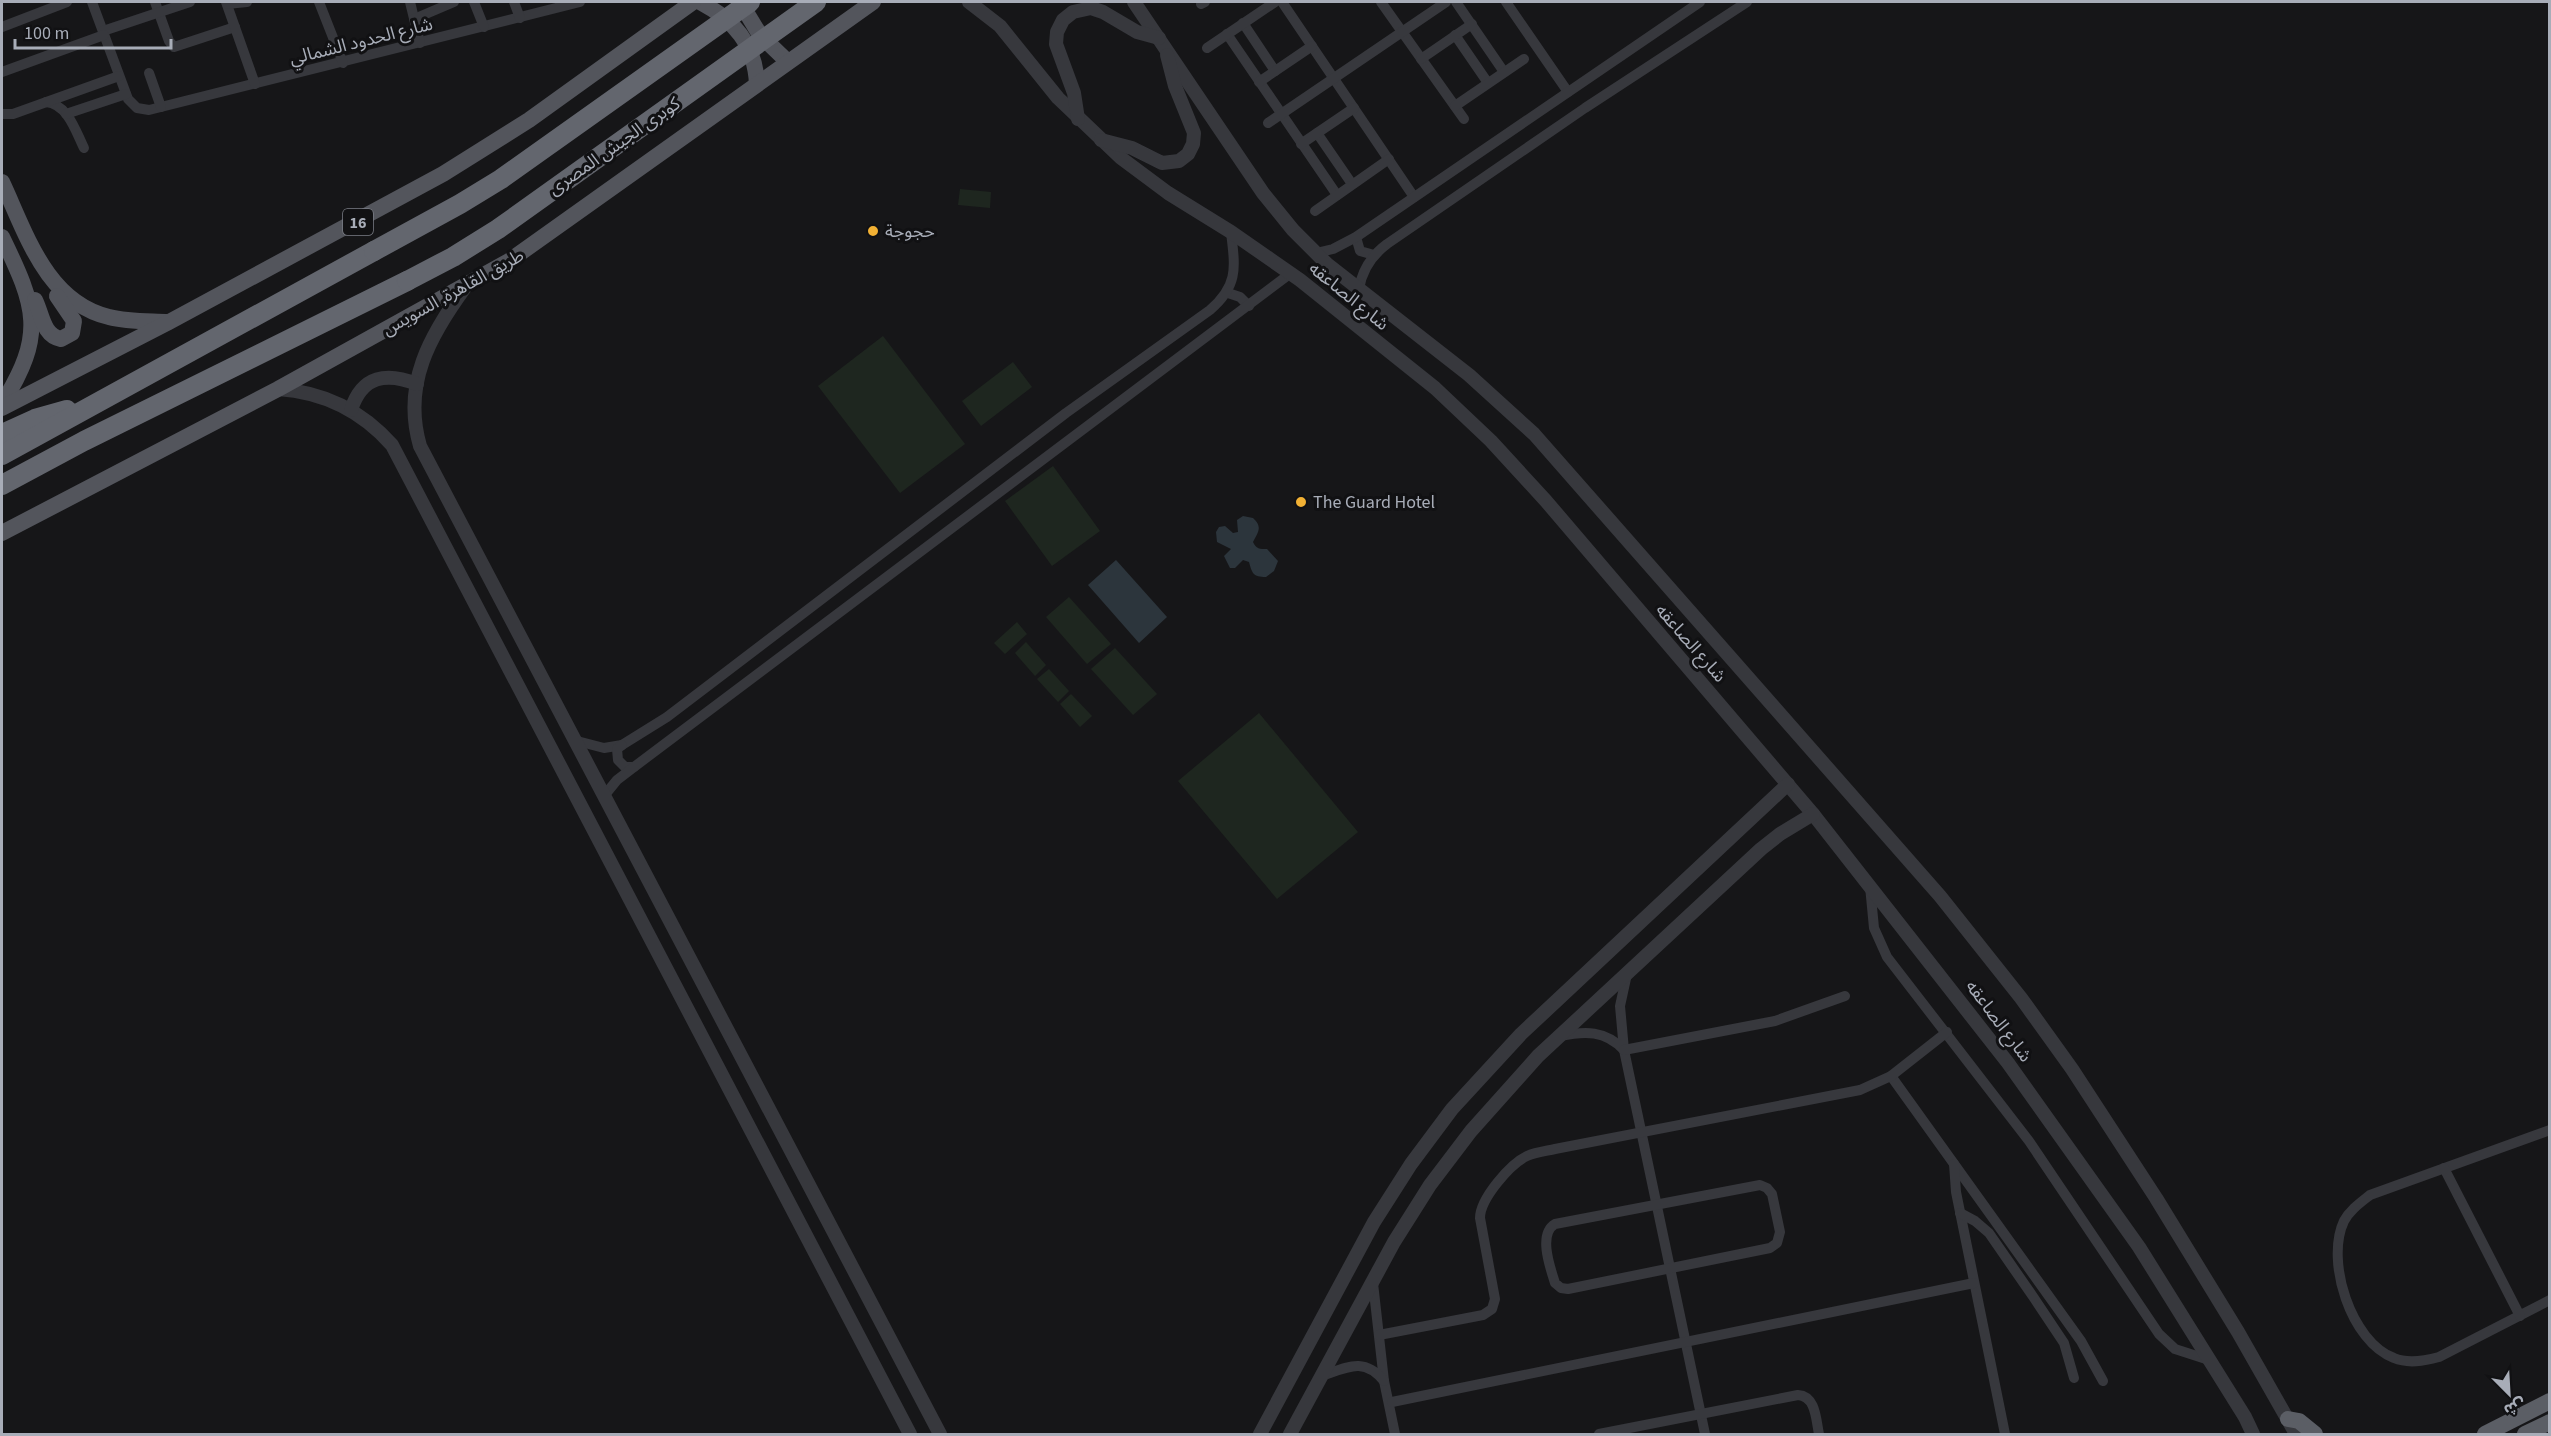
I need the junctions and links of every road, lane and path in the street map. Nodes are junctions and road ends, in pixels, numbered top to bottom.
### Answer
1 (67, 2) edge
2 (92, 2) edge
3 (190, 2) edge
4 (247, 2) edge
5 (319, 2) edge
6 (410, 2) edge
7 (454, 2) edge
8 (474, 2) edge
9 (514, 2) edge
10 (580, 2) edge
11 (693, 2) edge
12 (700, 2) edge
13 (740, 2) edge
14 (750, 2) edge
15 (816, 2) edge
16 (873, 2) edge
17 (969, 2) edge
18 (1134, 2) edge
19 (1275, 2) edge
20 (1282, 2) edge
21 (1381, 2) edge
22 (1446, 2) edge
23 (1456, 2) edge
24 (1506, 2) edge
25 (1700, 2) edge
26 (1747, 2) edge
27 (227, 3) edge
28 (157, 7) edge
29 (414, 18) junction
30 (520, 18) junction
31 (1243, 23) junction
32 (1472, 24) junction
33 (2, 27) edge
34 (235, 27) junction
35 (484, 27) junction
36 (1402, 31) junction
37 (104, 33) junction
38 (1227, 34) junction
39 (1455, 35) junction
40 (1162, 42) junction
41 (420, 43) junction
42 (1312, 46) junction
43 (1207, 48) dead end
44 (1421, 58) junction
45 (1524, 59) dead end
46 (788, 62) junction
47 (343, 63) junction
48 (1275, 71) junction
49 (2, 72) edge
50 (1504, 72) junction
51 (149, 73) dead end
52 (119, 76) junction
53 (1333, 78) junction
54 (1259, 82) junction
55 (1488, 83) junction
56 (255, 84) junction
57 (757, 84) junction
58 (1568, 92) junction
59 (126, 94) junction
60 (46, 102) junction
61 (1455, 106) junction
62 (161, 107) junction
63 (1354, 108) junction
64 (1280, 113) junction
65 (7, 114) edge
66 (66, 114) junction
67 (1078, 119) junction
68 (1464, 119) dead end
69 (1268, 123) dead end
70 (1317, 133) junction
71 (1099, 139) junction
72 (1301, 144) junction
73 (84, 148) dead end
74 (1389, 159) junction
75 (2, 182) edge
76 (1352, 184) junction
77 (1336, 195) junction
78 (1414, 197) junction
79 (1315, 211) dead end
80 (1231, 232) junction
81 (2, 237) edge
82 (1356, 237) junction
83 (1316, 253) junction
84 (1374, 255) junction
85 (1291, 273) junction
86 (48, 276) junction
87 (407, 281) joint
88 (466, 285) junction
89 (26, 290) junction
90 (1359, 290) junction
91 (1228, 293) junction
92 (1249, 306) junction
93 (169, 322) junction
94 (417, 384) junction
95 (278, 389) junction
96 (2, 404) edge
97 (90, 406) junction
98 (2, 408) edge
99 (351, 410) junction
100 (2, 434) edge
101 (2, 455) edge
102 (2, 485) edge
103 (2, 532) edge
104 (577, 741) junction
105 (622, 745) junction
106 (634, 767) junction
107 (1788, 784) junction
108 (604, 796) junction
109 (1813, 814) junction
110 (1870, 886) junction
111 (1627, 974) junction
112 (1845, 996) dead end
113 (1947, 1032) junction
114 (1560, 1036) junction
115 (1624, 1050) junction
116 (1891, 1076) junction
117 (2550, 1130) edge
118 (1641, 1132) junction
119 (1954, 1164) junction
120 (2444, 1168) junction
121 (1656, 1204) junction
122 (1960, 1213) junction
123 (1670, 1269) junction
124 (1373, 1282) junction
125 (1974, 1283) junction
126 (2550, 1300) edge
127 (2520, 1316) junction
128 (1379, 1335) junction
129 (1685, 1342) junction
130 (2209, 1360) junction
131 (1322, 1376) junction
132 (2074, 1378) dead end
133 (1384, 1381) junction
134 (2103, 1381) dead end
135 (2550, 1401) edge
136 (1392, 1402) dead end
137 (1701, 1414) junction
138 (2288, 1419) junction
139 (2550, 1422) edge
140 (910, 1434) edge
141 (940, 1434) edge
142 (1260, 1434) edge
143 (1290, 1434) edge
144 (1395, 1434) edge
145 (1599, 1434) edge
146 (1705, 1434) edge
147 (1819, 1434) edge
148 (2005, 1434) edge
149 (2253, 1434) edge
150 (2296, 1434) edge
151 (2314, 1434) edge
152 (2485, 1434) edge
153 (2525, 1434) edge

1 - 33 street
2 - 37 street
3 - 28 street
4 - 27 street
5 - 47 street
6 - 29 street
7 - 29 street
8 - 35 street
9 - 30 street
10 - 30 street, شارع الحدود الشمالي
11 - 93 main road, 16
12 - 57 main road
13 - 46 main road
14 - 97 highway, 16, bridge
15 - 87 highway, كوبرى الجيش المصرى, bridge
16 - 46 main road, طريق القاهرة, السويس
17 - 67 street, شارع الصاعقه
18 - 40 street, شارع الصاعقه
19 - 31 street
20 - 42 street
21 - 36 street
22 - 36 street
23 - 32 street
24 - 58 street
25 - 58 street
26 - 84 street
27 - 34 street
28 - 34 street
28 - 37 street
29 - 41 street
30 - 35 street, شارع الحدود الشمالي
31 - 38 street
31 - 48 street
32 - 39 street
32 - 50 street
34 - 56 street
35 - 41 street, شارع الحدود الشمالي
36 - 44 street
36 - 53 street
37 - 49 street
37 - 52 street
38 - 43 street
38 - 54 street
39 - 44 street
39 - 55 street
40 - 67 street
40 - 71 street
40 - 83 street, شارع الصاعقه
41 - 47 street, شارع الحدود الشمالي
42 - 48 street
42 - 53 street
44 - 61 street
45 - 50 street
46 - 57 main road, طريق القاهرة, السويس
47 - 56 street, شارع الحدود الشمالي
48 - 54 street
50 - 55 street
51 - 62 street
52 - 59 street
52 - 60 street
53 - 63 street
53 - 64 street
54 - 64 street
55 - 61 street
56 - 62 street, شارع الحدود الشمالي
57 - 88 main road, طريق القاهرة, السويس
58 - 78 street
59 - 62 street, شارع الحدود الشمالي
59 - 66 street
60 - 65 street
60 - 66 street
61 - 68 street
63 - 70 street
63 - 74 street
64 - 69 street
64 - 72 street
66 - 73 street
67 - 71 street, شارع الصاعقه
70 - 72 street
70 - 76 street
71 - 80 street, شارع الصاعقه
72 - 77 street
74 - 76 street
74 - 78 street
75 - 86 main road
76 - 77 street
77 - 79 street
78 - 82 street
80 - 85 street, شارع الصاعقه
80 - 91 street
81 - 89 main road
82 - 83 street
82 - 84 street
83 - 90 street, شارع الصاعقه
84 - 90 street
85 - 92 street
85 - 107 street, شارع الصاعقه
86 - 89 main road
86 - 93 main road
87 - 102 highway, طريق القاهرة, السويس
88 - 94 street
88 - 95 main road, طريق القاهرة, السويس
89 - 96 main road
90 - 138 street, شارع الصاعقه
91 - 92 street
91 - 105 street
92 - 106 street
93 - 98 main road, 16
94 - 99 street
94 - 104 street
95 - 99 street
95 - 103 main road, طريق القاهرة, السويس
97 - 100 highway, 16
97 - 101 highway, 16
99 - 140 street
104 - 105 street
104 - 108 street
105 - 106 street
106 - 108 street
107 - 109 street, شارع الصاعقه
107 - 142 street
108 - 141 street
109 - 110 street, شارع الصاعقه
109 - 111 street
110 - 113 street
110 - 130 street, شارع الصاعقه
111 - 114 street
111 - 115 street
112 - 115 street
113 - 116 street
113 - 130 street
114 - 115 street
114 - 124 street
115 - 118 street
116 - 118 street
116 - 119 street
117 - 120 street
118 - 121 street
118 - 128 street
119 - 122 street
119 - 134 street
120 - 127 street
120 - 127 street
121 - 123 street
121 - 123 street
121 - 123 street
122 - 125 street
122 - 132 street
123 - 129 street
124 - 128 street
124 - 131 street
125 - 129 street
125 - 148 street
126 - 127 street
128 - 133 street
129 - 136 street
129 - 137 street
130 - 149 street, شارع الصاعقه
131 - 133 street
131 - 143 street
133 - 144 street
135 - 152 highway
137 - 145 street
137 - 146 street
137 - 147 street
138 - 150 street, شارع الصاعقه
138 - 151 highway
139 - 153 highway

